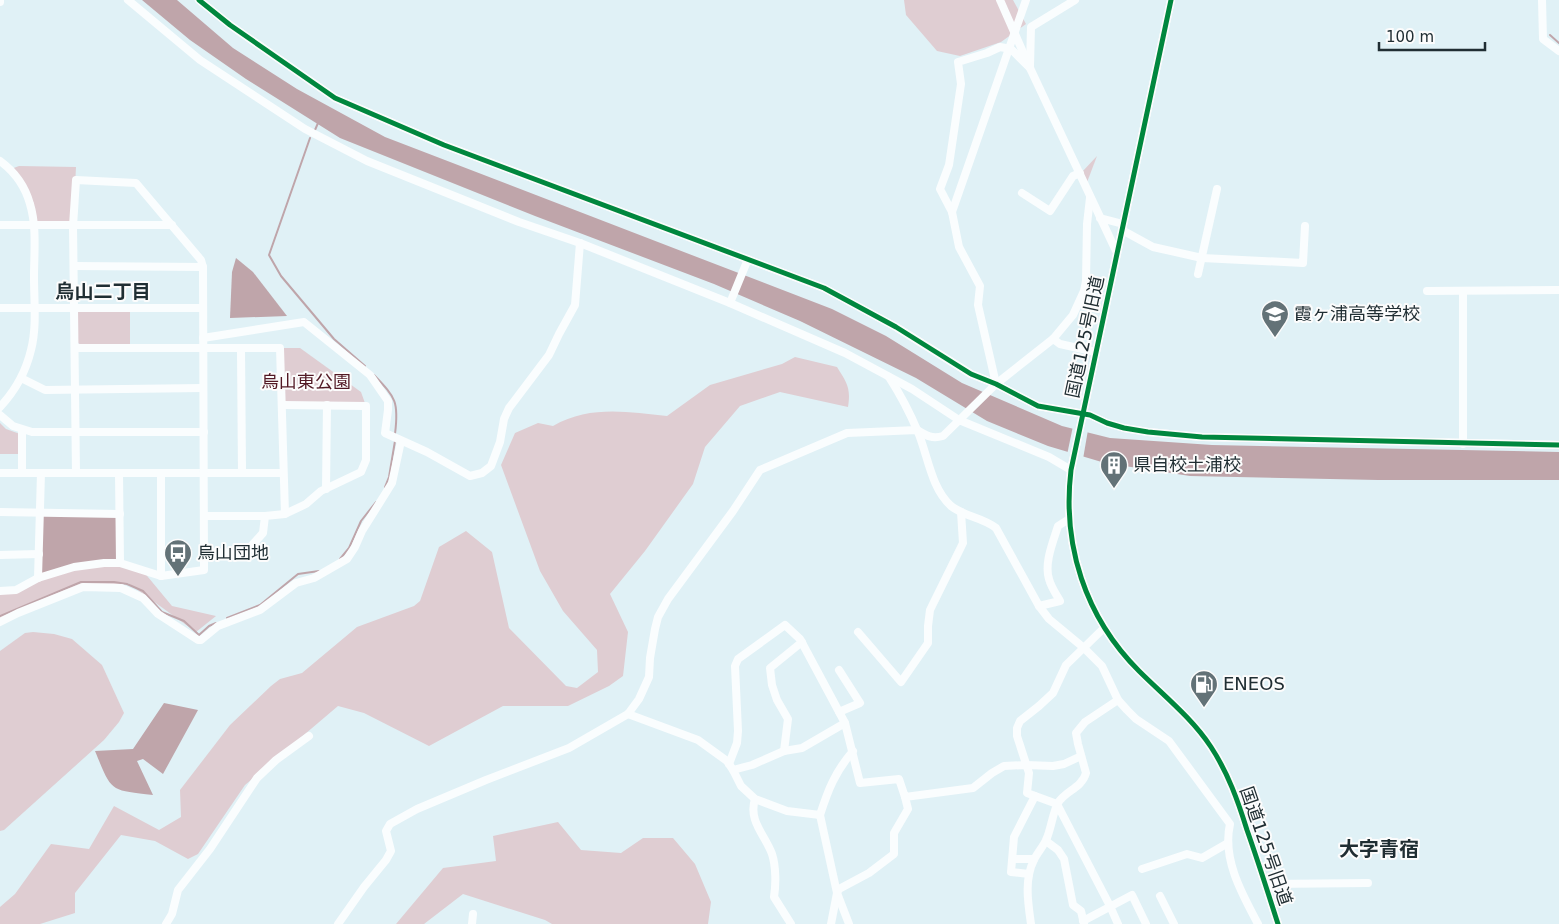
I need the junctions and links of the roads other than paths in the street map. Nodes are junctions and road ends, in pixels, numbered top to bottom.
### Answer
1 (128, 0) edge
2 (199, 0) edge
3 (1000, 0) edge
4 (1026, 0) edge
5 (1075, 0) edge
6 (1171, 0) edge
7 (1542, 0) edge
8 (1015, 32) junction
9 (1008, 49) junction
10 (1559, 51) edge
11 (1030, 68) junction
12 (0, 161) edge
13 (1080, 173) junction
14 (1217, 189) dead end
15 (1022, 193) dead end
16 (1090, 198) junction
17 (952, 212) junction
18 (1100, 218) junction
19 (34, 224) junction
20 (0, 225) edge
21 (172, 225) junction
22 (73, 226) junction
23 (1304, 226) dead end
24 (1122, 227) junction
25 (580, 243) junction
26 (1117, 252) junction
27 (748, 258) junction
28 (1202, 258) junction
29 (74, 266) junction
30 (203, 267) junction
31 (1198, 274) dead end
32 (1559, 290) edge
33 (1427, 292) dead end
34 (1463, 292) junction
35 (730, 304) junction
36 (0, 308) edge
37 (34, 308) junction
38 (74, 308) junction
39 (203, 308) junction
40 (203, 338) junction
41 (1052, 339) junction
42 (75, 348) junction
43 (203, 349) junction
44 (241, 349) junction
45 (1096, 352) junction
46 (888, 375) junction
47 (21, 378) junction
48 (994, 386) junction
49 (203, 388) junction
50 (75, 389) junction
51 (283, 405) junction
52 (327, 405) junction
53 (0, 407) edge
54 (0, 415) edge
55 (962, 417) junction
56 (1082, 418) junction
57 (22, 430) junction
58 (917, 430) junction
59 (76, 432) junction
60 (204, 432) junction
61 (400, 440) junction
62 (1463, 444) junction
63 (1559, 445) edge
64 (1071, 470) junction
65 (0, 473) edge
66 (22, 473) junction
67 (41, 473) junction
68 (76, 473) junction
69 (119, 473) junction
70 (161, 473) junction
71 (204, 473) junction
72 (242, 473) junction
73 (283, 473) junction
74 (326, 489) junction
75 (0, 512) edge
76 (40, 512) junction
77 (961, 512) junction
78 (120, 514) junction
79 (285, 514) junction
80 (204, 516) junction
81 (265, 516) junction
82 (1068, 519) junction
83 (204, 552) junction
84 (0, 554) edge
85 (39, 554) junction
86 (120, 563) junction
87 (161, 576) junction
88 (38, 578) junction
89 (0, 591) edge
90 (1039, 606) junction
91 (0, 622) edge
92 (1104, 628) junction
93 (858, 632) dead end
94 (802, 642) junction
95 (1084, 648) junction
96 (839, 670) dead end
97 (1118, 700) junction
98 (839, 712) junction
99 (628, 714) junction
100 (845, 722) junction
101 (309, 736) dead end
102 (784, 751) junction
103 (853, 751) junction
104 (1081, 756) junction
105 (1026, 765) junction
106 (731, 767) junction
107 (1035, 796) junction
108 (905, 797) junction
109 (755, 799) junction
110 (1057, 804) junction
111 (820, 815) junction
112 (1243, 816) junction
113 (1230, 824) junction
114 (1046, 841) junction
115 (1228, 843) junction
116 (1013, 859) junction
117 (1034, 859) junction
118 (1142, 869) dead end
119 (1029, 874) junction
120 (1368, 883) dead end
121 (1266, 884) junction
122 (836, 893) junction
123 (1160, 896) dead end
124 (1110, 906) junction
125 (473, 914) dead end
126 (1084, 922) edge
127 (166, 924) edge
128 (338, 924) edge
129 (472, 924) edge
130 (792, 924) edge
131 (831, 924) edge
132 (849, 924) edge
133 (1031, 924) edge
134 (1118, 924) edge
135 (1146, 924) edge
136 (1174, 924) edge
137 (1258, 924) edge
138 (1278, 924) edge

1 - 25 street
2 - 27 street
3 - 8 street
4 - 8 street
5 - 11 street
6 - 24 street, 国道125号旧道
7 - 10 street
8 - 9 street
8 - 11 street
9 - 11 street
9 - 17 street
9 - 17 street
11 - 13 street
12 - 19 street
13 - 15 street
13 - 16 street
14 - 28 street
16 - 18 street
16 - 41 street
17 - 48 street
18 - 24 street
18 - 26 street
19 - 20 street
19 - 22 street
19 - 37 street
21 - 22 street
21 - 22 street
21 - 30 street
22 - 29 street
23 - 28 street
24 - 26 street, 国道125号旧道
24 - 28 street
25 - 35 street
25 - 61 street
26 - 45 street, 国道125号旧道
27 - 35 street
27 - 48 street
28 - 31 street
29 - 30 street
29 - 38 street
30 - 39 street
32 - 34 street
33 - 34 street
34 - 62 street
35 - 46 street
36 - 37 street
37 - 38 street
37 - 47 street
38 - 39 street
38 - 42 street
39 - 40 street
40 - 43 street
40 - 61 street
41 - 45 street
41 - 48 street
42 - 43 street
42 - 50 street
43 - 44 street
43 - 49 street
44 - 51 street
44 - 72 street
45 - 56 street, 国道125号旧道
46 - 55 street
46 - 58 street
47 - 50 street
47 - 53 street
48 - 55 street
48 - 56 street
49 - 50 street
49 - 60 street
50 - 59 street
51 - 52 street
51 - 73 street
52 - 74 street
52 - 74 street
54 - 57 street
55 - 58 street
55 - 64 street
56 - 62 street
56 - 64 street, 国道125号旧道
57 - 59 street
57 - 66 street
58 - 77 street
58 - 99 street
59 - 60 street
59 - 68 street
60 - 71 street
61 - 91 street
62 - 63 street
64 - 82 street, 国道125号旧道
65 - 66 street
66 - 67 street
67 - 68 street
67 - 76 street
68 - 69 street
69 - 70 street
69 - 78 street
70 - 71 street
70 - 87 street
71 - 72 street
71 - 80 street
72 - 73 street
73 - 79 street
74 - 79 street
75 - 76 street
76 - 78 street
76 - 85 street
77 - 90 street
77 - 93 street
78 - 86 street
79 - 81 street
80 - 81 street
80 - 83 street
81 - 83 street
82 - 90 street
82 - 92 street, 国道125号旧道
83 - 87 street
84 - 85 street
85 - 88 street
86 - 87 street
86 - 88 street
88 - 89 street
90 - 95 street
92 - 95 street
92 - 112 street, 国道125号旧道
94 - 98 street
94 - 102 street
94 - 106 street
95 - 97 street
95 - 105 street
96 - 98 street
97 - 104 street
97 - 113 street
98 - 100 street
99 - 106 street
99 - 128 street
100 - 102 street
100 - 103 street
101 - 127 street
102 - 106 street
103 - 108 street
103 - 111 street
104 - 105 street
104 - 110 street
105 - 107 street
105 - 108 street
106 - 109 street
107 - 110 street
107 - 116 street
108 - 122 street
109 - 111 street
109 - 130 street
110 - 114 street
110 - 124 street
111 - 122 street
112 - 113 street
112 - 121 street, 国道125号旧道
113 - 115 street
114 - 117 street
114 - 126 street
115 - 118 street
115 - 137 street
116 - 117 street
116 - 119 street
117 - 119 street
119 - 133 street
120 - 121 street
121 - 138 street, 国道125号旧道
122 - 131 street
122 - 132 street
123 - 136 street
124 - 126 street
124 - 134 street
124 - 135 street
125 - 129 street

